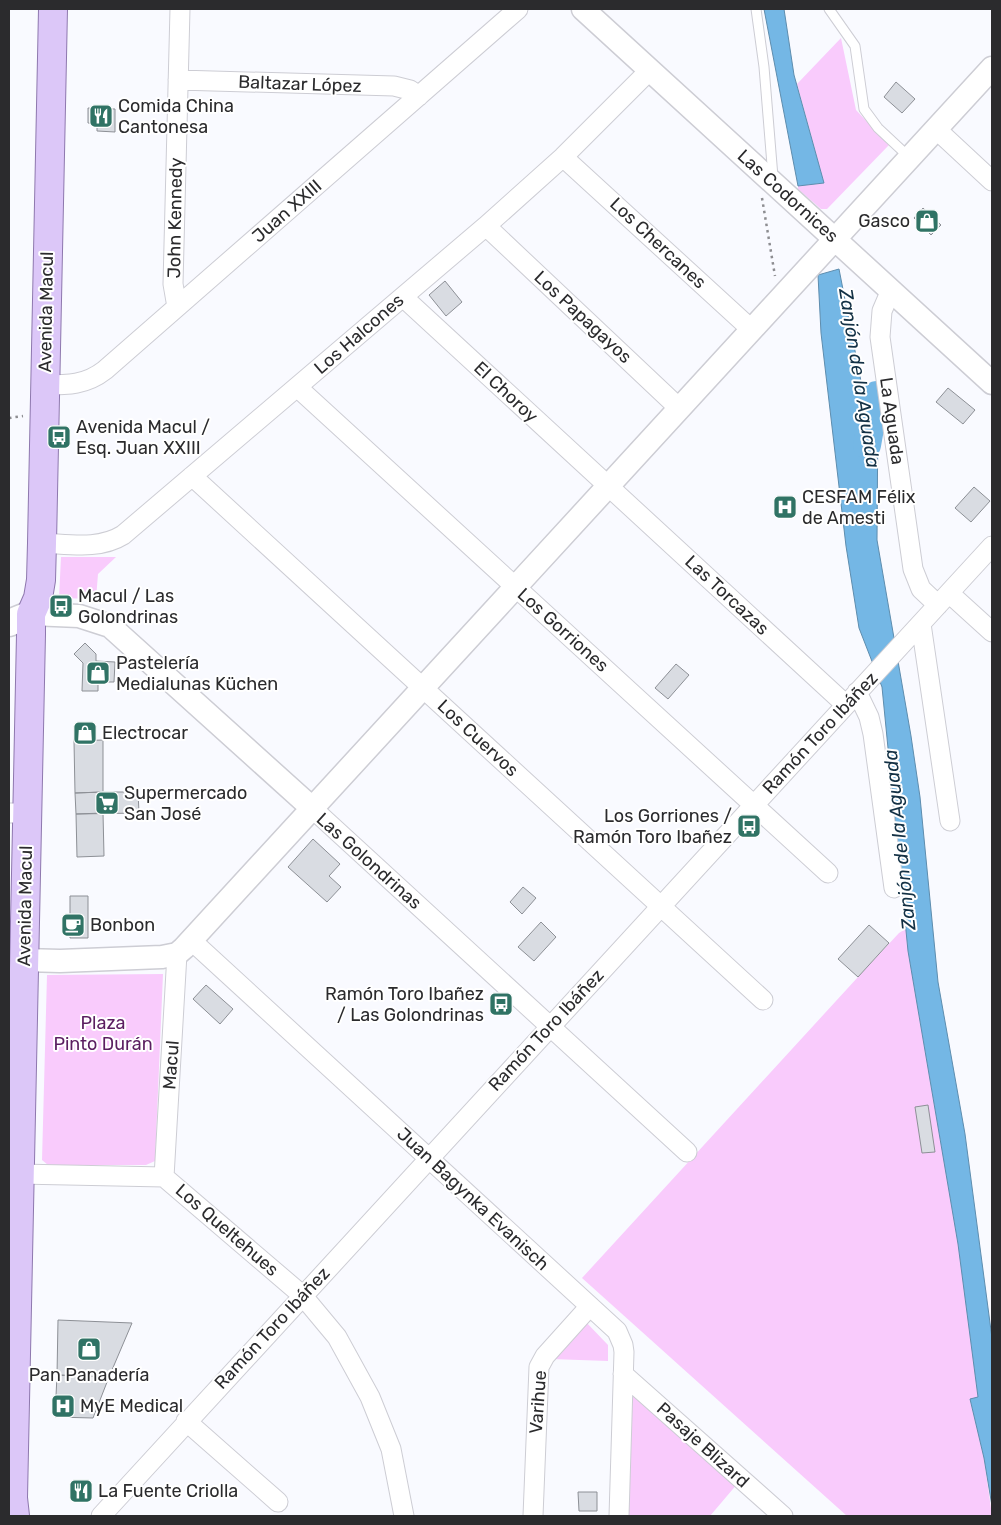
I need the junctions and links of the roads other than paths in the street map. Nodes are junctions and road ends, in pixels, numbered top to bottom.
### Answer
1 (35, 9) edge
2 (53, 9) edge
3 (180, 9) edge
4 (518, 9) edge
5 (583, 9) edge
6 (756, 9) edge
7 (829, 9) edge
8 (992, 68) edge
9 (650, 70) junction
10 (178, 80) junction
11 (419, 96) junction
12 (936, 130) junction
13 (564, 157) junction
14 (910, 157) junction
15 (992, 181) edge
16 (767, 191) junction
17 (486, 226) junction
18 (835, 239) junction
19 (891, 290) junction
20 (403, 297) junction
21 (177, 307) junction
22 (752, 330) junction
23 (992, 382) edge
24 (44, 385) junction
25 (297, 387) junction
26 (680, 409) junction
27 (18, 417) edge
28 (192, 476) junction
29 (608, 486) junction
30 (42, 543) junction
31 (992, 546) edge
32 (516, 588) junction
33 (943, 599) junction
34 (16, 614) edge
35 (921, 624) junction
36 (992, 632) edge
37 (423, 688) junction
38 (856, 694) junction
39 (754, 805) junction
40 (313, 809) junction
41 (18, 813) edge
42 (950, 821) dead end
43 (828, 873) dead end
44 (894, 888) dead end
45 (660, 906) junction
46 (184, 947) junction
47 (19, 950) edge
48 (763, 1000) dead end
49 (550, 1026) junction
50 (687, 1152) dead end
51 (428, 1158) junction
52 (19, 1174) junction
53 (164, 1176) junction
54 (302, 1295) junction
55 (590, 1306) junction
56 (623, 1374) junction
57 (186, 1421) junction
58 (278, 1502) dead end
59 (13, 1510) edge
60 (101, 1516) edge
61 (404, 1516) edge
62 (533, 1516) edge
63 (619, 1516) edge
64 (783, 1516) edge

1 - 27 main road, Avenida Macul
2 - 24 main road, Avenida Macul
3 - 10 street, John Kennedy
4 - 11 street, Juan XXIII
5 - 9 street, Las Codornices
6 - 16 lane
7 - 14 lane
8 - 12 street
9 - 13 street, Los Halcones
9 - 16 street, Las Codornices
10 - 11 street, Baltazar López
10 - 21 street, John Kennedy
11 - 21 street, Juan XXIII
12 - 14 street
12 - 15 street
13 - 17 street, Los Halcones
13 - 22 street, Los Chercanes
14 - 18 street
16 - 18 street, Las Codornices
17 - 20 street, Los Halcones
17 - 26 street, Los Papagayos
18 - 19 street, Las Codornices
18 - 22 street
19 - 23 street, Las Codornices
19 - 33 street, La Aguada
20 - 25 street, Los Halcones
20 - 29 street, El Choroy
21 - 24 street, Juan XXIII
22 - 26 street
24 - 30 main road, Avenida Macul
25 - 28 street, Los Halcones
25 - 32 street, Los Gorriones
26 - 29 street
27 - 34 main road, Avenida Macul
28 - 30 street, Los Halcones
28 - 37 street, Los Cuervos
29 - 32 street
29 - 38 street, Las Torcazas
30 - 34 main road, Avenida Macul
31 - 33 street, Ramón Toro Ibáñez
32 - 37 street
32 - 39 street, Los Gorriones
33 - 35 street, Ramón Toro Ibáñez
33 - 36 street, La Aguada
34 - 40 street, Las Golondrinas
34 - 41 main road, Avenida Macul
35 - 38 street, Ramón Toro Ibáñez
35 - 42 street
37 - 40 street
37 - 45 street, Los Cuervos
38 - 39 street, Ramón Toro Ibáñez
38 - 44 street
39 - 43 street, Los Gorriones
39 - 45 street, Ramón Toro Ibáñez
40 - 46 street
40 - 49 street, Las Golondrinas
41 - 47 main road, Avenida Macul
45 - 48 street, Los Cuervos
45 - 49 street, Ramón Toro Ibáñez
46 - 47 street
46 - 51 street, Juan Bagynka Evanisch
46 - 53 street, Macul
47 - 52 main road, Avenida Macul
49 - 50 street, Las Golondrinas
49 - 51 street, Ramón Toro Ibáñez
51 - 54 street, Ramón Toro Ibáñez
51 - 55 street, Juan Bagynka Evanisch
52 - 53 street, Los Queltehues
52 - 59 main road, Avenida Macul
53 - 54 street, Los Queltehues
54 - 57 street, Ramón Toro Ibáñez
54 - 61 street, Los Queltehues
55 - 56 street, Juan Bagynka Evanisch
55 - 62 street, Varihue
56 - 63 street, Juan Bagynka Evanisch
56 - 64 street, Pasaje Blizard
57 - 58 street
57 - 60 street, Ramón Toro Ibáñez

